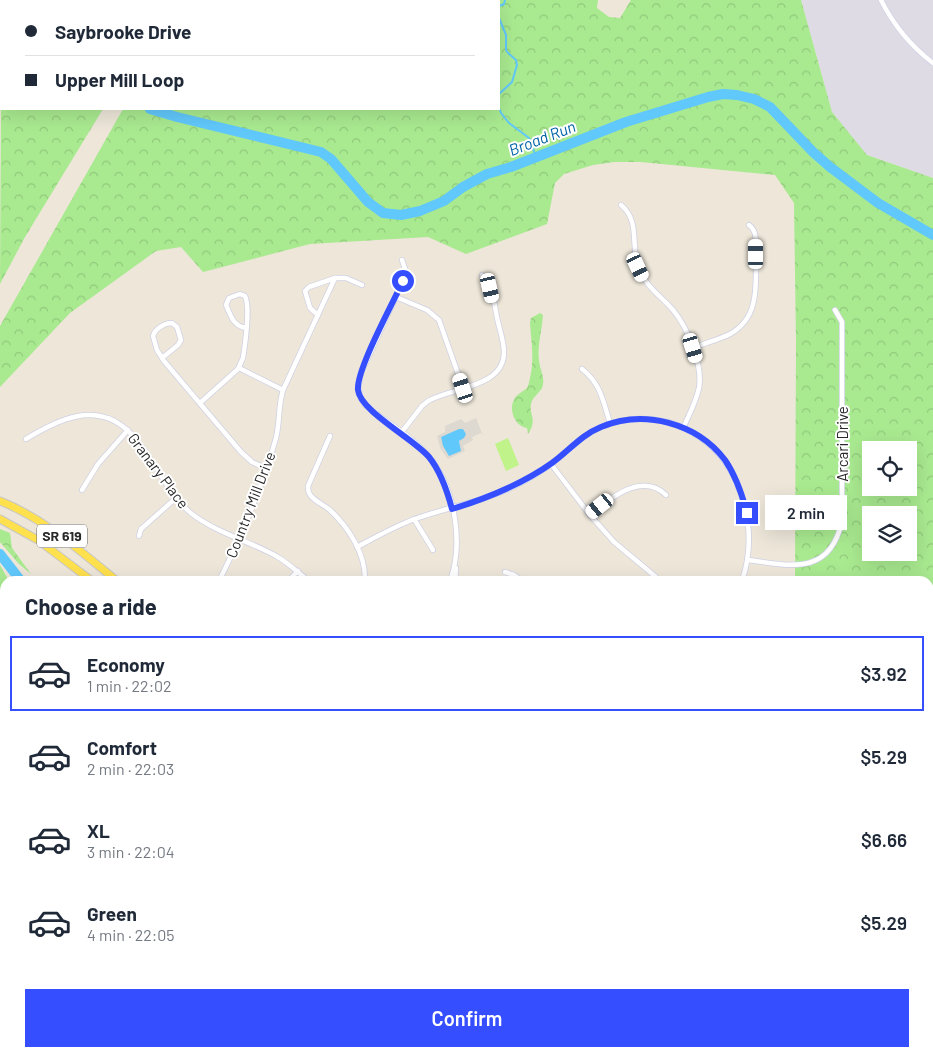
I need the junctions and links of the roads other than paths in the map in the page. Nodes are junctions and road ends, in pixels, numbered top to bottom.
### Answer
1 (881, 0) edge
2 (933, 63) edge
3 (621, 204) dead end
4 (749, 225) dead end
5 (402, 260) dead end
6 (482, 275) dead end
7 (335, 278) junction
8 (362, 285) dead end
9 (396, 297) junction
10 (835, 310) dead end
11 (318, 315) junction
12 (246, 328) junction
13 (693, 348) junction
14 (162, 358) junction
15 (239, 368) junction
16 (582, 368) dead end
17 (463, 388) junction
18 (283, 390) junction
19 (200, 403) junction
20 (610, 423) junction
21 (683, 428) junction
22 (128, 430) junction
23 (401, 433) junction
24 (330, 436) dead end
25 (26, 439) dead end
26 (551, 464) junction
27 (267, 469) junction
28 (82, 490) dead end
29 (666, 495) dead end
30 (176, 498) junction
31 (0, 501) edge
32 (452, 509) junction
33 (590, 514) junction
34 (0, 519) edge
35 (414, 519) junction
36 (139, 536) dead end
37 (239, 539) junction
38 (357, 547) junction
39 (433, 550) dead end
40 (455, 559) junction
41 (748, 560) junction
42 (298, 571) junction
43 (506, 572) dead end
44 (85, 576) edge
45 (111, 576) edge
46 (221, 576) edge
47 (293, 576) edge
48 (304, 576) edge
49 (365, 576) edge
50 (451, 576) edge
51 (455, 576) edge
52 (516, 576) edge
53 (655, 576) edge
54 (743, 576) edge

1 - 2 street
3 - 13 street
4 - 13 street
5 - 9 street
6 - 17 street
7 - 8 street
7 - 11 street, Country Mill Drive
7 - 11 street
9 - 17 street
9 - 23 street
10 - 41 street, Arcari Drive
11 - 18 street, Country Mill Drive
12 - 12 street
12 - 15 street
13 - 21 street
14 - 14 street
14 - 19 street
15 - 18 street
15 - 19 street
16 - 20 street
17 - 23 street
18 - 27 street, Country Mill Drive
19 - 27 street
20 - 21 street
20 - 26 street
21 - 41 street
22 - 25 street, Granary Place
22 - 28 street
22 - 30 street, Granary Place
23 - 32 street
24 - 38 street
26 - 32 street
26 - 33 street
27 - 37 street, Country Mill Drive
29 - 33 street
30 - 36 street
30 - 37 street, Granary Place
31 - 45 main road, SR 619
32 - 35 street
32 - 40 street
33 - 53 street
34 - 44 main road, SR 619
35 - 38 street
35 - 39 street
37 - 42 street, Granary Place
37 - 46 street, Country Mill Drive
38 - 49 street
40 - 50 street
40 - 51 street
41 - 54 street
42 - 47 street
42 - 48 street, Granary Place
43 - 52 street

